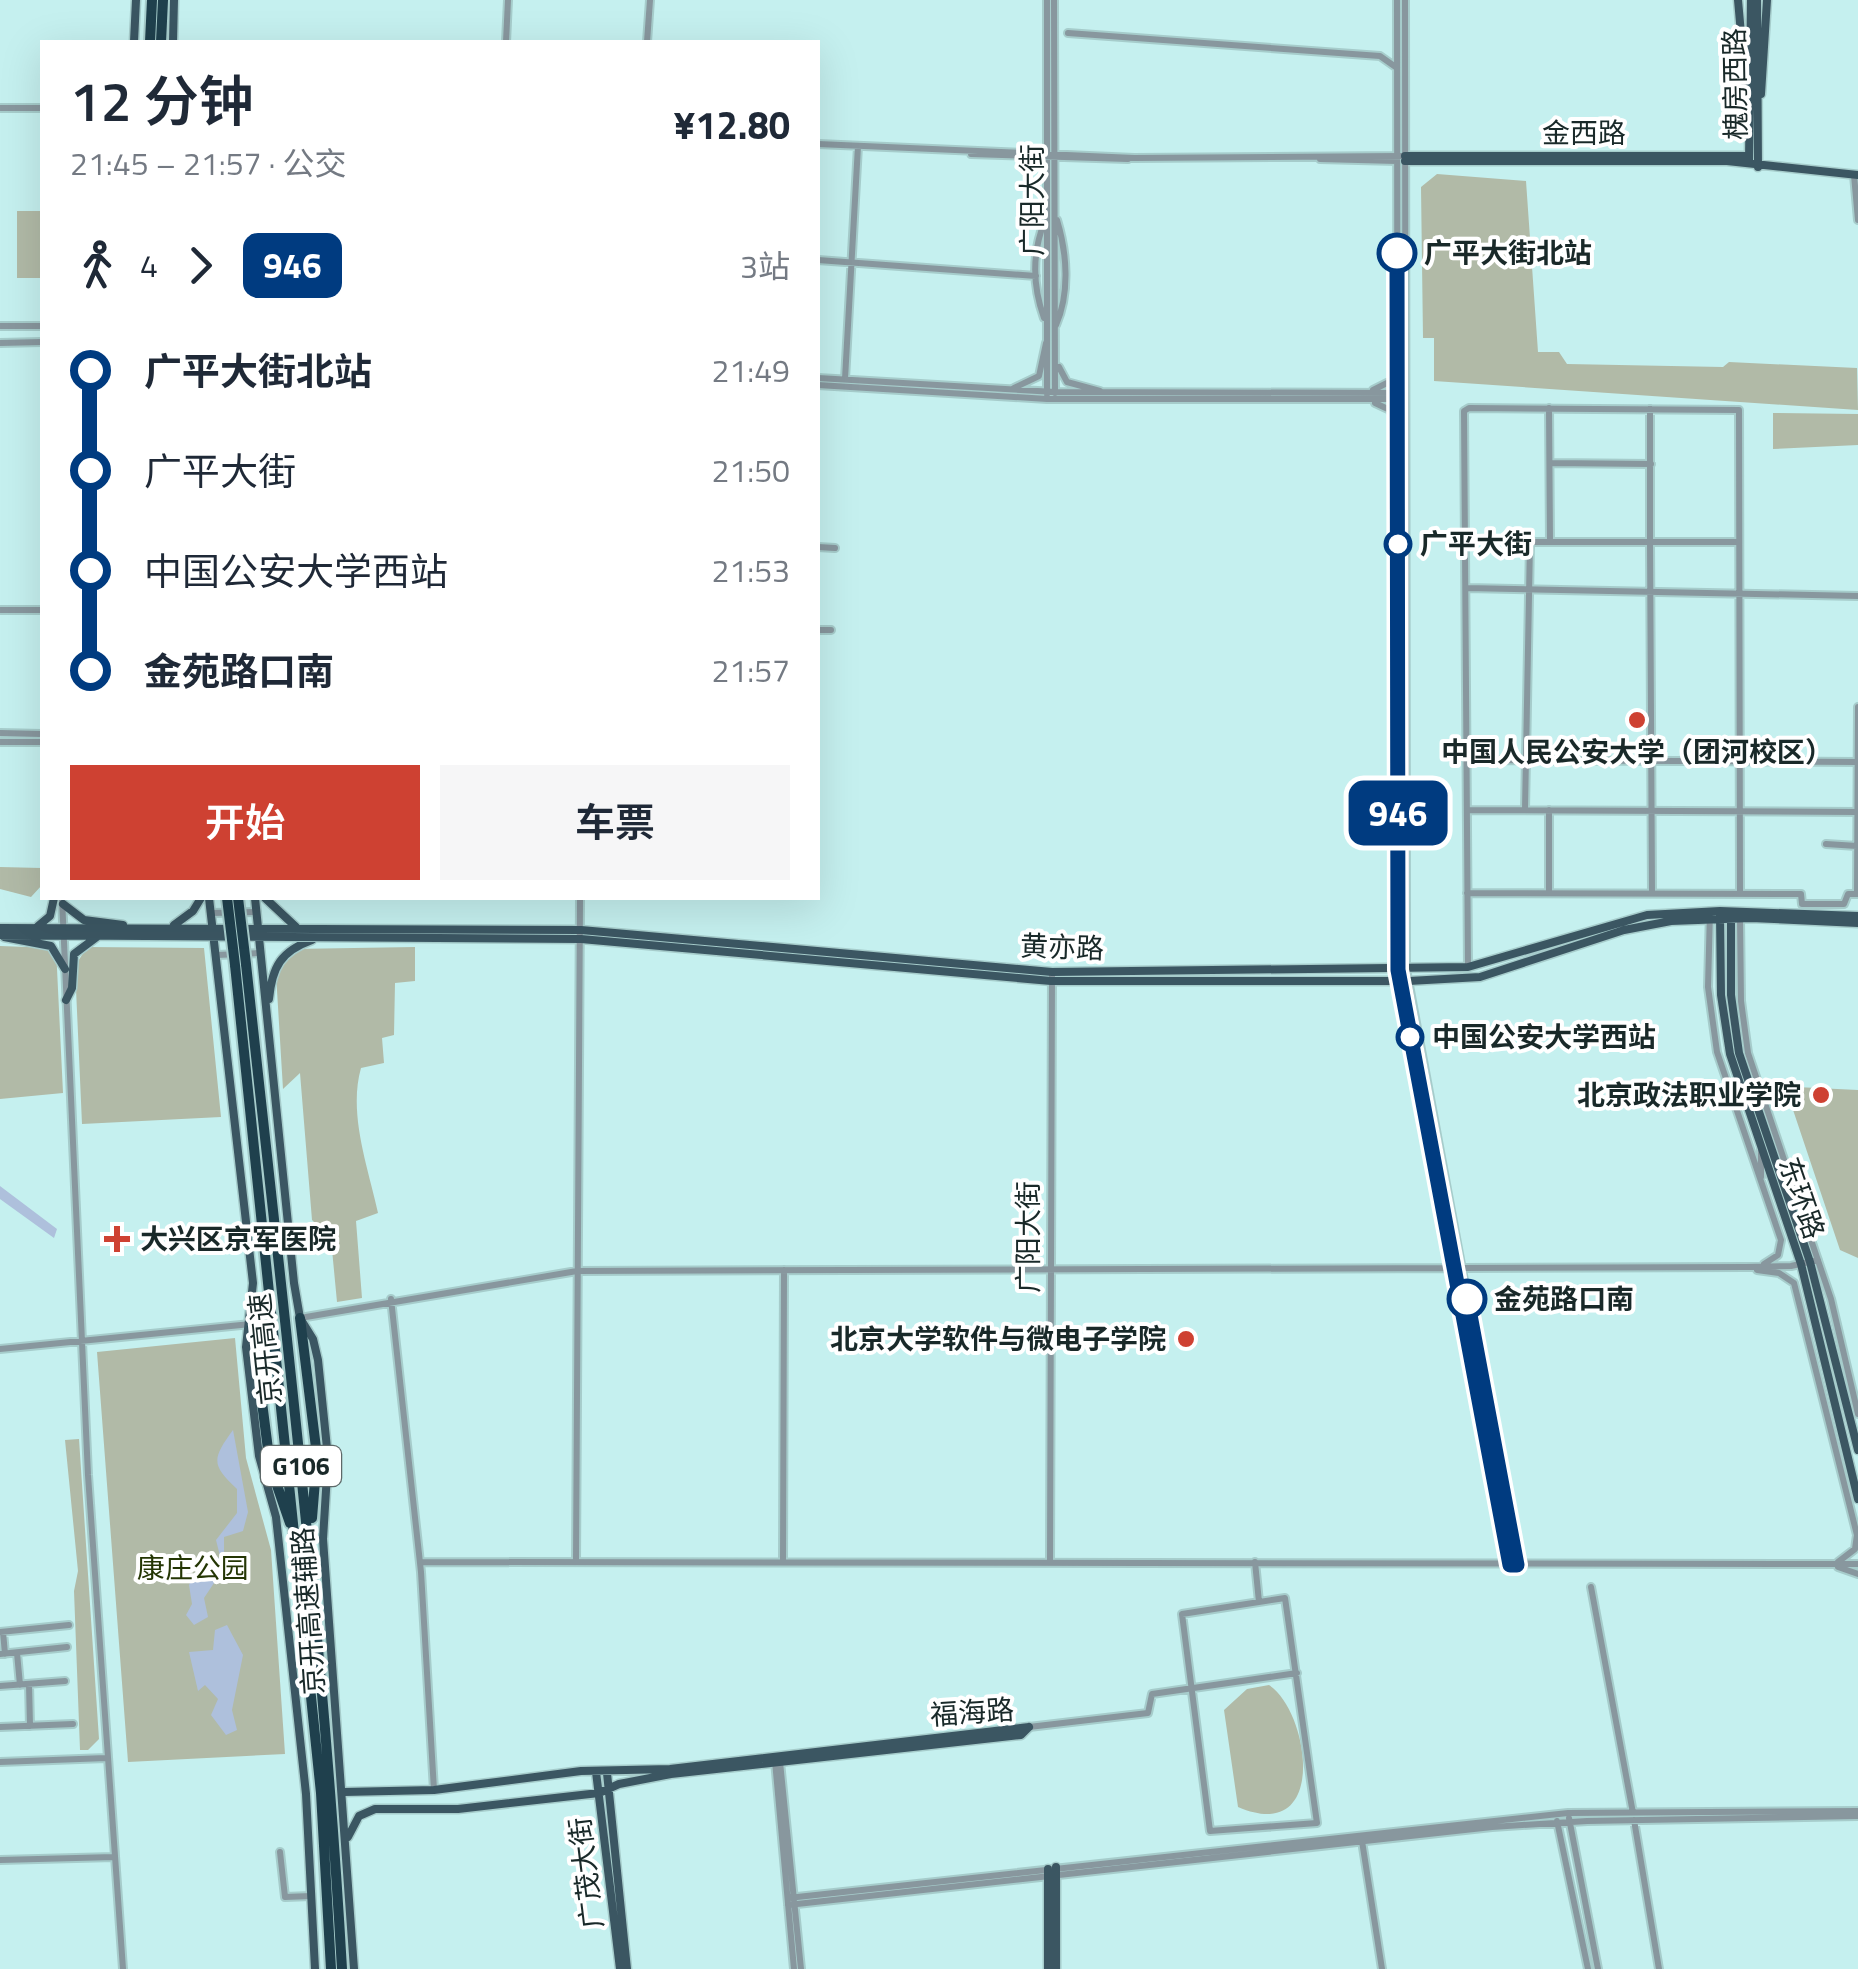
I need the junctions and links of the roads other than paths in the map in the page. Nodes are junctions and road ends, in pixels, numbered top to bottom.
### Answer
1 (136, 0) edge
2 (152, 0) edge
3 (163, 0) edge
4 (174, 0) edge
5 (508, 0) edge
6 (650, 0) edge
7 (1051, 0) edge
8 (1397, 0) edge
9 (1405, 0) edge
10 (1738, 0) edge
11 (1754, 0) edge
12 (1767, 0) edge
13 (1754, 30) junction
14 (1068, 33) dead end
15 (134, 40) edge
16 (150, 40) edge
17 (161, 40) edge
18 (172, 40) edge
19 (506, 40) edge
20 (647, 40) edge
21 (1397, 42) junction
22 (1380, 56) junction
23 (1397, 68) junction
24 (1748, 100) junction
25 (0, 108) edge
26 (40, 108) edge
27 (1758, 123) junction
28 (820, 144) edge
29 (858, 146) junction
30 (1051, 156) junction
31 (1401, 158) junction
32 (1752, 163) junction
33 (1856, 175) edge
34 (1047, 217) junction
35 (1858, 220) edge
36 (820, 260) edge
37 (852, 262) junction
38 (1036, 276) junction
39 (0, 326) edge
40 (40, 326) edge
41 (1052, 326) junction
42 (0, 342) edge
43 (40, 342) edge
44 (1047, 342) junction
45 (1056, 354) junction
46 (1398, 354) junction
47 (820, 382) edge
48 (845, 383) junction
49 (1010, 389) junction
50 (1106, 393) junction
51 (1363, 393) junction
52 (1051, 396) junction
53 (1402, 396) junction
54 (1344, 399) junction
55 (1549, 408) junction
56 (1650, 409) junction
57 (1398, 436) junction
58 (1550, 463) junction
59 (1650, 464) junction
60 (1467, 538) junction
61 (1530, 542) junction
62 (1550, 542) junction
63 (1650, 542) junction
64 (1739, 542) junction
65 (820, 547) edge
66 (836, 548) dead end
67 (1467, 588) junction
68 (1527, 588) junction
69 (1651, 590) junction
70 (1740, 592) junction
71 (1858, 596) edge
72 (0, 610) edge
73 (40, 610) edge
74 (820, 630) edge
75 (831, 630) dead end
76 (1858, 707) edge
77 (0, 732) edge
78 (40, 734) edge
79 (0, 742) edge
80 (40, 742) edge
81 (1468, 760) junction
82 (1526, 761) junction
83 (1650, 761) junction
84 (1740, 762) junction
85 (1857, 762) edge
86 (1468, 810) junction
87 (1525, 810) junction
88 (1549, 810) junction
89 (1652, 810) junction
90 (1740, 811) junction
91 (1858, 812) edge
92 (1826, 844) dead end
93 (1857, 846) edge
94 (1550, 891) junction
95 (1652, 892) junction
96 (1467, 893) junction
97 (1740, 893) junction
98 (1858, 894) edge
99 (54, 900) edge
100 (200, 900) edge
101 (209, 900) edge
102 (227, 900) edge
103 (238, 900) edge
104 (255, 900) edge
105 (267, 900) edge
106 (580, 900) edge
107 (63, 901) edge
108 (257, 912) junction
109 (211, 913) junction
110 (1715, 914) junction
111 (1736, 915) junction
112 (1858, 919) edge
113 (127, 927) junction
114 (170, 927) junction
115 (33, 928) junction
116 (300, 928) junction
117 (64, 932) junction
118 (214, 932) junction
119 (259, 932) junction
120 (0, 933) edge
121 (580, 935) junction
122 (98, 936) junction
123 (319, 937) junction
124 (262, 953) junction
125 (217, 955) junction
126 (241, 964) junction
127 (1468, 967) junction
128 (65, 969) junction
129 (1402, 969) junction
130 (1052, 977) junction
131 (1404, 981) junction
132 (1721, 985) junction
133 (66, 1000) junction
134 (266, 1008) junction
135 (1711, 1019) junction
136 (1742, 1063) junction
137 (1759, 1082) junction
138 (1733, 1102) junction
139 (1754, 1127) junction
140 (1761, 1148) junction
141 (1787, 1162) junction
142 (1761, 1184) junction
143 (1789, 1200) junction
144 (1810, 1262) junction
145 (1759, 1267) junction
146 (1458, 1268) junction
147 (1746, 1268) junction
148 (1050, 1269) junction
149 (577, 1270) junction
150 (784, 1270) junction
151 (1794, 1283) junction
152 (391, 1299) junction
153 (1810, 1302) junction
154 (300, 1318) junction
155 (252, 1324) junction
156 (82, 1341) junction
157 (0, 1349) edge
158 (1846, 1363) junction
159 (1843, 1390) junction
160 (1854, 1418) edge
161 (1858, 1434) edge
162 (1834, 1445) junction
163 (1858, 1450) edge
164 (1850, 1468) junction
165 (1855, 1486) junction
166 (1858, 1499) edge
167 (1852, 1513) junction
168 (303, 1543) junction
169 (420, 1562) junction
170 (576, 1562) junction
171 (783, 1562) junction
172 (1050, 1562) junction
173 (1255, 1562) junction
174 (1858, 1564) edge
175 (1514, 1565) junction
176 (1832, 1565) junction
177 (1858, 1574) edge
178 (1591, 1587) dead end
179 (1260, 1602) junction
180 (69, 1626) dead end
181 (1, 1632) edge
182 (68, 1648) dead end
183 (17, 1652) junction
184 (3, 1654) edge
185 (1298, 1673) junction
186 (66, 1681) dead end
187 (24, 1684) junction
188 (0, 1686) edge
189 (1191, 1687) junction
190 (73, 1724) dead end
191 (30, 1726) junction
192 (0, 1727) edge
193 (1029, 1727) joint
194 (106, 1758) junction
195 (0, 1762) edge
196 (777, 1762) junction
197 (596, 1772) junction
198 (607, 1774) junction
199 (610, 1789) junction
200 (434, 1790) junction
201 (344, 1792) junction
202 (599, 1793) junction
203 (1858, 1814) edge
204 (1634, 1816) junction
205 (1569, 1818) junction
206 (1557, 1819) junction
207 (1276, 1825) junction
208 (1362, 1838) junction
209 (347, 1839) junction
210 (1279, 1844) junction
211 (280, 1852) dead end
212 (114, 1857) junction
213 (0, 1860) edge
214 (1052, 1872) junction
215 (311, 1896) junction
216 (791, 1901) junction
217 (123, 1969) edge
218 (315, 1969) edge
219 (331, 1969) edge
220 (342, 1969) edge
221 (354, 1969) edge
222 (624, 1969) edge
223 (798, 1969) edge
224 (1048, 1969) edge
225 (1056, 1969) edge
226 (1382, 1969) edge
227 (1588, 1969) edge
228 (1598, 1969) edge
229 (1659, 1969) edge

1 - 15 main road
2 - 16 highway
3 - 17 highway
4 - 18 main road
5 - 19 street
6 - 20 street
7 - 30 street, 广阳大街
8 - 21 street
9 - 31 street
10 - 24 main road
11 - 13 main road, 槐房西路
12 - 27 main road
13 - 24 main road, 槐房西路
13 - 27 main road, 槐房西路
14 - 22 street
21 - 22 street
21 - 23 street
22 - 23 street
23 - 31 street
24 - 32 main road, 槐房西路
25 - 26 street
27 - 32 main road, 槐房西路
28 - 29 street
29 - 30 street
29 - 37 street
30 - 31 street
30 - 34 street, 广阳大街
30 - 41 street, 广阳大街
31 - 32 main road, 金西路
31 - 46 street
31 - 53 street
32 - 33 main road, 金西路
33 - 35 street
34 - 38 street
34 - 41 street, 广阳大街
36 - 37 street
37 - 38 street
37 - 48 street
38 - 41 street
39 - 40 street
41 - 44 street, 广阳大街
41 - 45 street, 广阳大街
42 - 43 street
44 - 49 street
44 - 52 street, 广阳大街
45 - 50 street
45 - 52 street, 广阳大街
46 - 51 street
46 - 53 street
47 - 48 street
48 - 49 street
48 - 52 street
49 - 52 street
50 - 51 street
50 - 52 street
51 - 53 street
52 - 54 street
53 - 54 street
53 - 57 street
53 - 129 street
54 - 57 street
55 - 56 street
55 - 58 street
55 - 60 street
56 - 59 street
56 - 64 street
57 - 129 street
58 - 59 street
58 - 62 street
59 - 63 street
60 - 61 street
60 - 67 street
61 - 62 street
61 - 68 street
62 - 63 street
63 - 64 street
63 - 69 street
64 - 70 street
65 - 66 street
67 - 68 street
67 - 81 street
68 - 69 street
68 - 82 street
69 - 70 street
69 - 83 street
70 - 71 street
70 - 84 street
72 - 73 street
74 - 75 street
76 - 85 street
77 - 78 street
79 - 80 street
81 - 82 street
81 - 86 street
82 - 83 street
82 - 87 street
83 - 84 street
83 - 89 street
84 - 85 street
84 - 90 street
85 - 91 street
86 - 87 street
86 - 96 street
87 - 88 street
88 - 89 street
88 - 94 street
89 - 90 street
89 - 95 street
90 - 91 street
90 - 97 street
91 - 93 street
92 - 93 street
93 - 98 street
94 - 95 street
94 - 96 street
95 - 97 street
96 - 127 street
97 - 98 street
99 - 115 main road
100 - 114 main road
101 - 109 main road, 京开高速辅路
102 - 126 highway, G106, bridge
103 - 126 highway, G106, bridge
104 - 108 main road, 京开高速辅路
105 - 116 main road
106 - 121 street
107 - 113 main road
107 - 117 street
108 - 109 street
108 - 119 main road, 京开高速辅路
109 - 118 main road, 京开高速辅路
110 - 111 main road, 黄亦路
110 - 127 main road, 黄亦路
110 - 131 main road, 黄亦路
110 - 132 main road, 东环路
110 - 135 street
111 - 112 main road, 黄亦路
111 - 136 main road, 东环路
111 - 137 street
113 - 114 main road
113 - 117 main road
114 - 118 main road
115 - 117 main road
115 - 120 main road
116 - 119 main road, 黄亦路
116 - 121 main road, 黄亦路
117 - 120 main road
117 - 122 main road
117 - 128 street
118 - 119 main road
118 - 122 main road
118 - 125 main road, 京开高速辅路
119 - 123 main road, 黄亦路
119 - 124 main road, 京开高速辅路
120 - 128 main road
121 - 123 main road, 黄亦路
121 - 130 main road, 黄亦路
121 - 149 street
122 - 133 main road
123 - 134 main road
124 - 125 street
124 - 134 main road, 京开高速辅路
125 - 155 main road, 京开高速辅路
126 - 168 highway, 京开高速 / G106
127 - 129 main road, 黄亦路
128 - 133 street
129 - 130 main road, 黄亦路
129 - 131 street
130 - 131 main road, 黄亦路
130 - 148 street, 广阳大街
131 - 146 street
132 - 135 street
132 - 139 main road, 东环路
133 - 156 street
134 - 154 main road, 京开高速辅路
135 - 138 street
136 - 137 street
136 - 143 main road, 东环路
137 - 141 street
138 - 139 street
138 - 142 street
139 - 140 main road, 东环路
140 - 142 street
140 - 144 main road, 东环路
141 - 143 street
141 - 144 street
142 - 145 street
143 - 144 main road, 东环路
144 - 145 street
144 - 153 main road, 东环路
144 - 158 street
144 - 159 main road, 东环路
145 - 147 street
146 - 147 street
146 - 148 street
146 - 175 street
147 - 151 street
148 - 150 street
148 - 172 street, 广阳大街
149 - 150 street
149 - 152 street
149 - 170 street
150 - 171 street
151 - 153 street
151 - 162 street
152 - 154 street
152 - 169 street
153 - 164 main road, 东环路
154 - 168 highway
154 - 201 main road, 京开高速辅路
155 - 156 street
155 - 168 highway
155 - 215 main road, 京开高速辅路
156 - 157 street
156 - 194 street
158 - 159 street
158 - 160 street
159 - 160 main road, 东环路
160 - 161 street
160 - 163 main road, 东环路
162 - 164 street
162 - 167 street
164 - 165 main road, 东环路
165 - 166 main road, 东环路
165 - 167 street
167 - 176 street
168 - 219 highway, 京开高速 / G106
168 - 220 highway, 京开高速 / G106
169 - 170 street
169 - 200 street
170 - 171 street
171 - 172 street
172 - 173 street
173 - 175 street
173 - 179 street
174 - 176 street
175 - 176 street
176 - 177 street
178 - 204 street
179 - 185 street
179 - 189 street
180 - 181 street
181 - 184 street
182 - 183 street
183 - 184 street
183 - 187 street
185 - 189 street
185 - 207 street
186 - 187 street
187 - 188 street
187 - 191 street
189 - 193 street
189 - 207 street
190 - 191 street
191 - 192 street
193 - 196 main road, 福海路
194 - 195 street
194 - 212 street
196 - 198 main road, 福海路
196 - 199 main road, 福海路
196 - 216 street
197 - 198 main road, 福海路
197 - 200 main road, 福海路
197 - 202 main road, 广茂大街
198 - 199 main road, 广茂大街
199 - 202 main road, 福海路
199 - 222 main road, 广茂大街
200 - 201 main road, 福海路
201 - 209 main road, 京开高速辅路
202 - 209 main road, 福海路
202 - 222 main road, 广茂大街
203 - 204 street
204 - 205 street
204 - 229 street
205 - 206 street
205 - 228 street
206 - 208 street
206 - 227 street
207 - 210 street
208 - 210 street
208 - 214 street
208 - 226 street
209 - 221 main road, 京开高速辅路
210 - 214 street
211 - 215 street
212 - 213 street
212 - 217 street
214 - 216 street
214 - 224 main road
214 - 225 main road
215 - 218 main road, 京开高速辅路
216 - 223 street

